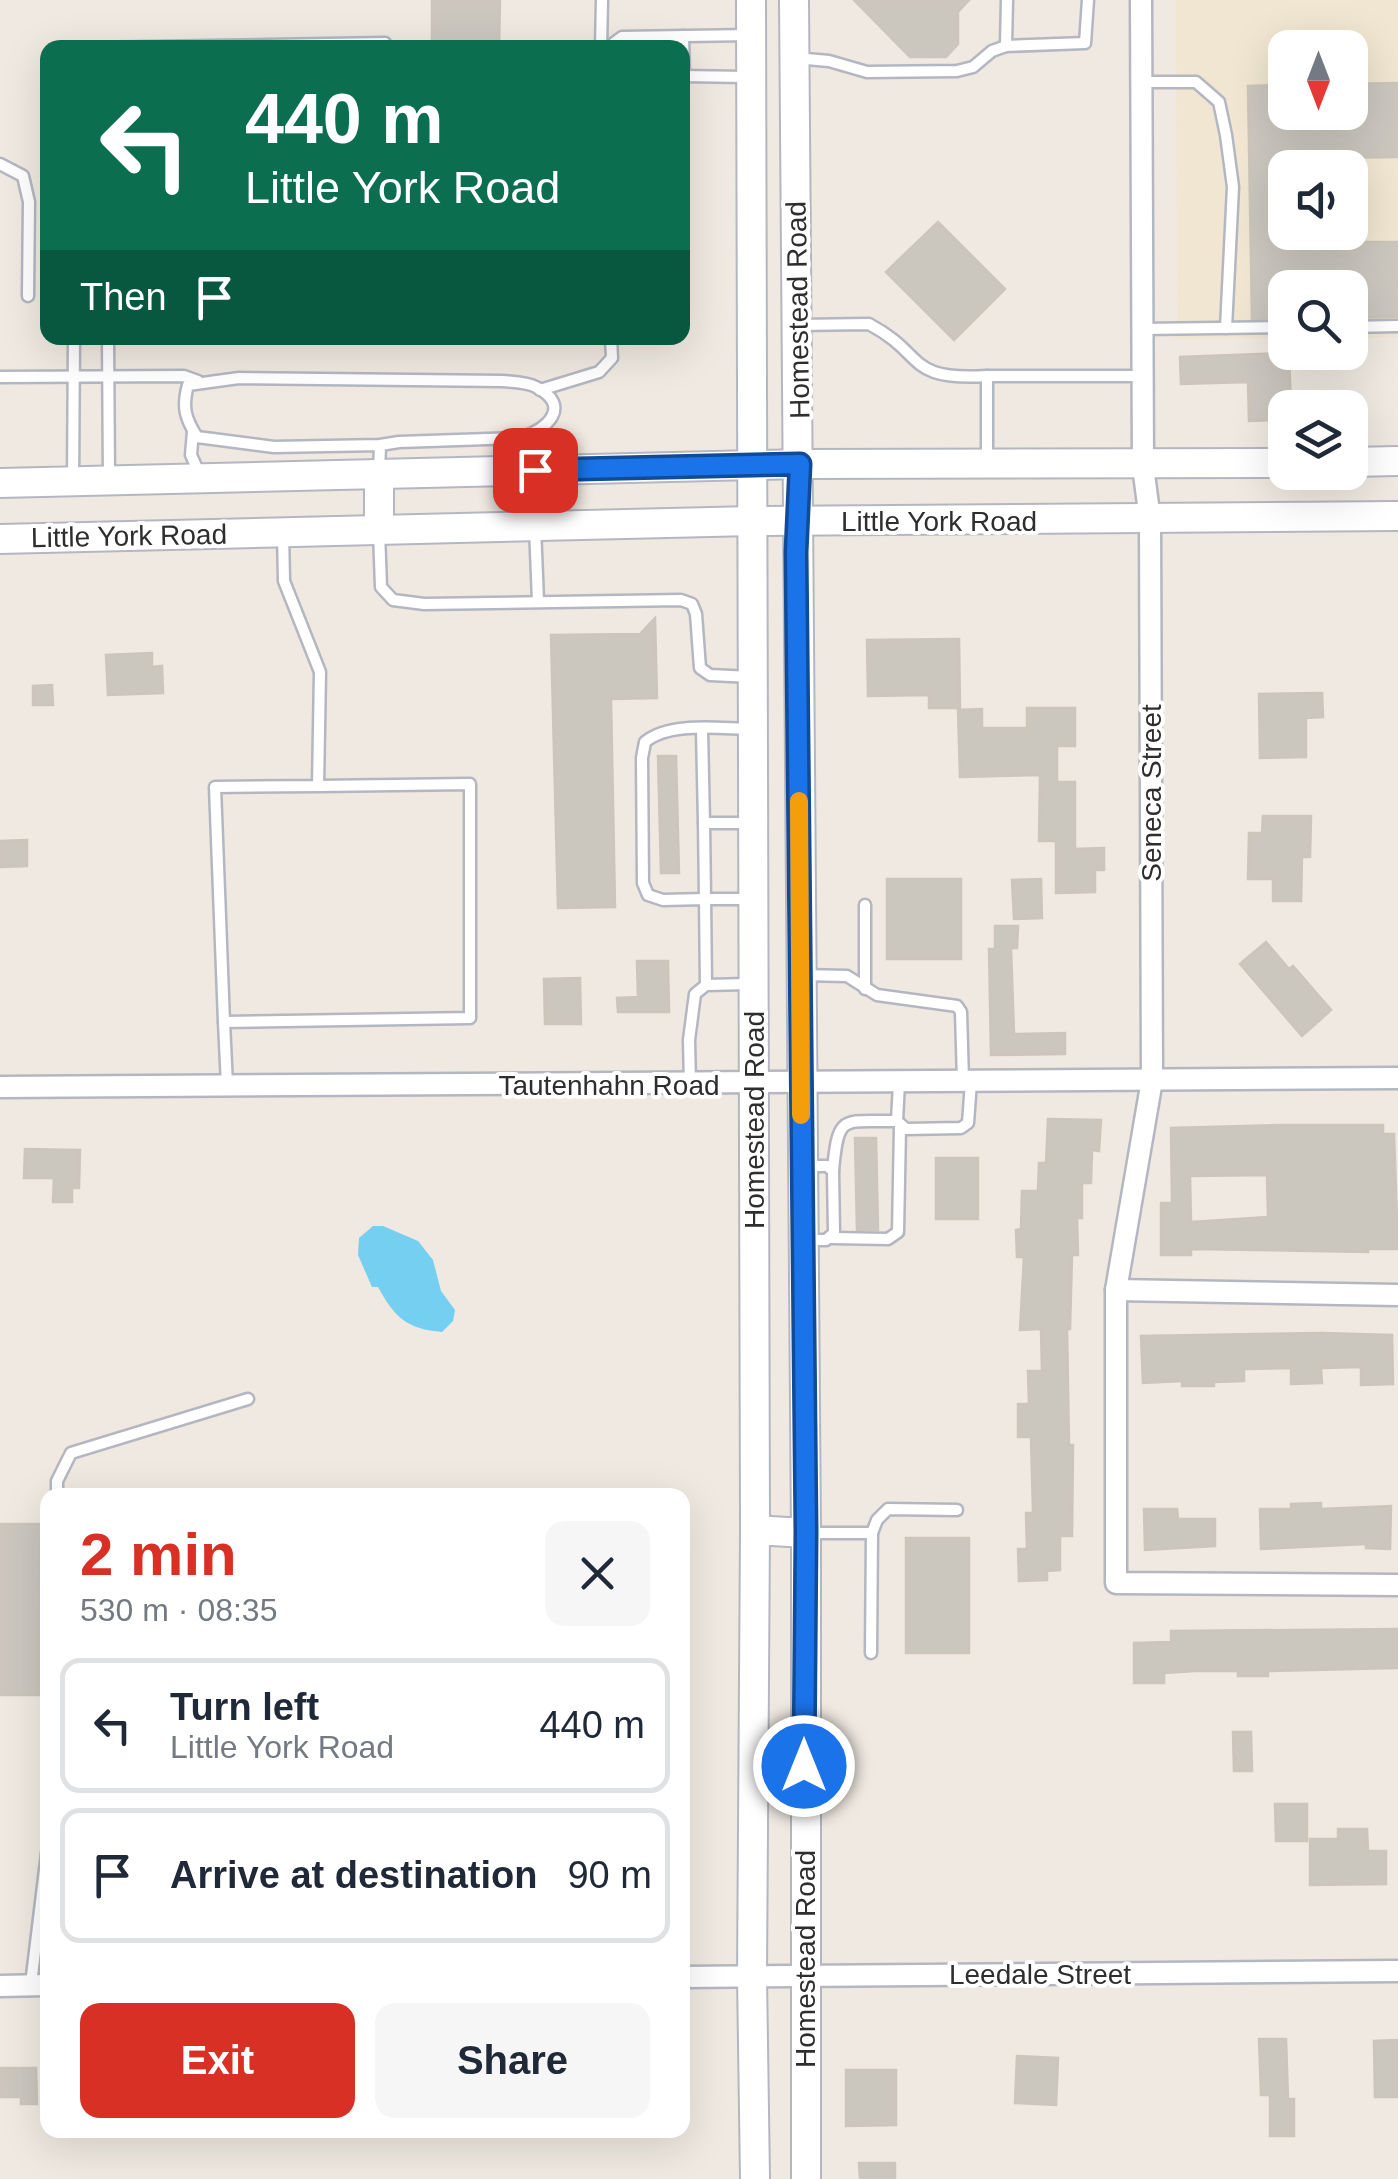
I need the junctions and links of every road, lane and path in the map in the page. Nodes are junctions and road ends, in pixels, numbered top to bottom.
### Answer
1 (602, 0) edge
2 (751, 0) edge
3 (794, 0) edge
4 (1007, 0) edge
5 (1088, 0) edge
6 (1140, 0) edge
7 (683, 36) junction
8 (604, 40) edge
9 (617, 40) edge
10 (683, 40) edge
11 (1006, 46) junction
12 (752, 57) junction
13 (794, 58) junction
14 (690, 74) edge
15 (1141, 82) junction
16 (0, 164) edge
17 (28, 296) dead end
18 (798, 325) junction
19 (1398, 326) edge
20 (1268, 327) edge
21 (1368, 327) edge
22 (1226, 328) junction
23 (1142, 329) junction
24 (74, 345) edge
25 (108, 345) edge
26 (611, 345) edge
27 (109, 376) junction
28 (988, 376) junction
29 (1143, 376) junction
30 (74, 377) junction
31 (0, 378) edge
32 (200, 382) junction
33 (540, 390) junction
34 (193, 430) junction
35 (380, 445) junction
36 (1398, 461) edge
37 (1368, 462) edge
38 (1268, 463) edge
39 (800, 464) junction
40 (986, 465) junction
41 (753, 466) junction
42 (1143, 466) junction
43 (379, 474) junction
44 (201, 478) junction
45 (109, 480) junction
46 (73, 481) junction
47 (0, 483) edge
48 (1398, 516) edge
49 (1150, 520) junction
50 (753, 521) junction
51 (796, 522) junction
52 (535, 526) junction
53 (379, 530) junction
54 (283, 532) junction
55 (0, 538) edge
56 (538, 601) junction
57 (754, 677) junction
58 (754, 729) junction
59 (702, 730) junction
60 (318, 786) junction
61 (704, 823) junction
62 (754, 823) junction
63 (705, 899) junction
64 (754, 899) junction
65 (865, 906) dead end
66 (800, 975) junction
67 (754, 984) junction
68 (706, 986) junction
69 (865, 989) junction
70 (224, 1022) junction
71 (1398, 1078) edge
72 (1152, 1080) junction
73 (967, 1082) junction
74 (899, 1083) junction
75 (690, 1084) junction
76 (754, 1084) junction
77 (800, 1084) junction
78 (227, 1086) junction
79 (0, 1087) edge
80 (898, 1124) junction
81 (801, 1166) junction
82 (833, 1172) junction
83 (832, 1238) junction
84 (802, 1240) junction
85 (1116, 1290) junction
86 (1398, 1294) edge
87 (248, 1400) dead end
88 (58, 1488) edge
89 (957, 1510) dead end
90 (755, 1530) junction
91 (806, 1532) junction
92 (872, 1533) junction
93 (1398, 1585) edge
94 (871, 1653) dead end
95 (1398, 1971) edge
96 (752, 1976) junction
97 (804, 1976) junction
98 (690, 1977) edge
99 (39, 1985) edge
100 (0, 1986) edge
101 (756, 2179) edge
102 (806, 2179) edge

1 - 8 lane
2 - 12 main road, Homestead Road
3 - 13 main road, Homestead Road
4 - 11 lane
5 - 11 lane
6 - 15 street, Seneca Street
7 - 9 lane
7 - 10 lane
7 - 12 lane
11 - 13 lane
12 - 13 main road
12 - 14 lane
12 - 41 main road, Homestead Road
13 - 18 main road, Homestead Road
15 - 22 lane
15 - 23 street, Seneca Street
16 - 17 lane
18 - 28 lane
18 - 39 main road, Homestead Road
19 - 21 lane
20 - 22 lane
22 - 23 lane
23 - 29 street, Seneca Street
24 - 30 lane
25 - 27 lane
26 - 33 lane
27 - 30 lane
27 - 32 lane
27 - 45 lane
28 - 29 lane
28 - 40 lane
29 - 42 street, Seneca Street
30 - 31 lane
30 - 46 lane
32 - 33 lane
32 - 34 lane
33 - 35 lane
34 - 35 lane
34 - 44 lane
35 - 43 lane
36 - 37 main road
38 - 42 main road, Little York Road
39 - 40 main road, Little York Road
39 - 41 main road, Little York Road
39 - 51 main road, Homestead Road
40 - 42 main road, Little York Road
41 - 43 main road, Little York Road
41 - 50 main road, Homestead Road
42 - 49 street, Seneca Street
43 - 44 main road, Little York Road
43 - 53 main road
44 - 45 main road, Little York Road
45 - 46 main road, Little York Road
46 - 47 main road, Little York Road
48 - 49 main road, Little York Road
49 - 51 main road, Little York Road
49 - 72 street, Seneca Street
50 - 51 main road, Little York Road
50 - 52 main road, Little York Road
50 - 57 main road, Homestead Road
51 - 66 main road, Homestead Road
52 - 53 main road, Little York Road
52 - 56 lane
53 - 54 main road, Little York Road
53 - 56 lane
54 - 55 main road, Little York Road
54 - 60 lane
56 - 57 lane
57 - 58 main road, Homestead Road
58 - 59 lane
58 - 62 main road, Homestead Road
59 - 61 lane
59 - 63 lane
60 - 70 lane
60 - 70 lane
61 - 62 lane
61 - 63 lane
62 - 64 main road, Homestead Road
63 - 64 lane
63 - 68 lane
64 - 67 main road, Homestead Road
65 - 69 lane
66 - 69 lane
66 - 77 main road, Homestead Road
67 - 68 lane
67 - 76 main road, Homestead Road
68 - 75 lane
69 - 73 lane
70 - 78 lane
71 - 72 street, Tautenhahn Road
72 - 73 street, Tautenhahn Road
72 - 85 street, Seneca Street
73 - 74 street, Tautenhahn Road
73 - 80 lane
74 - 77 street, Tautenhahn Road
74 - 80 lane
75 - 76 street, Tautenhahn Road
75 - 78 street, Tautenhahn Road
76 - 77 street, Tautenhahn Road
76 - 90 main road, Homestead Road
77 - 81 main road, Homestead Road
78 - 79 street, Tautenhahn Road
80 - 82 lane
80 - 83 lane
81 - 82 lane
81 - 84 main road, Homestead Road
82 - 83 lane
83 - 84 lane
84 - 91 main road, Homestead Road
85 - 86 street
85 - 93 street, Seneca Street
87 - 88 lane
89 - 92 lane
90 - 91 main road
90 - 96 main road, Homestead Road
91 - 92 lane
91 - 97 main road, Homestead Road
92 - 94 lane
95 - 97 street, Leedale Street
96 - 97 street, Leedale Street
96 - 98 street, Leedale Street
96 - 101 main road, Homestead Road
97 - 102 main road, Homestead Road
99 - 100 street

